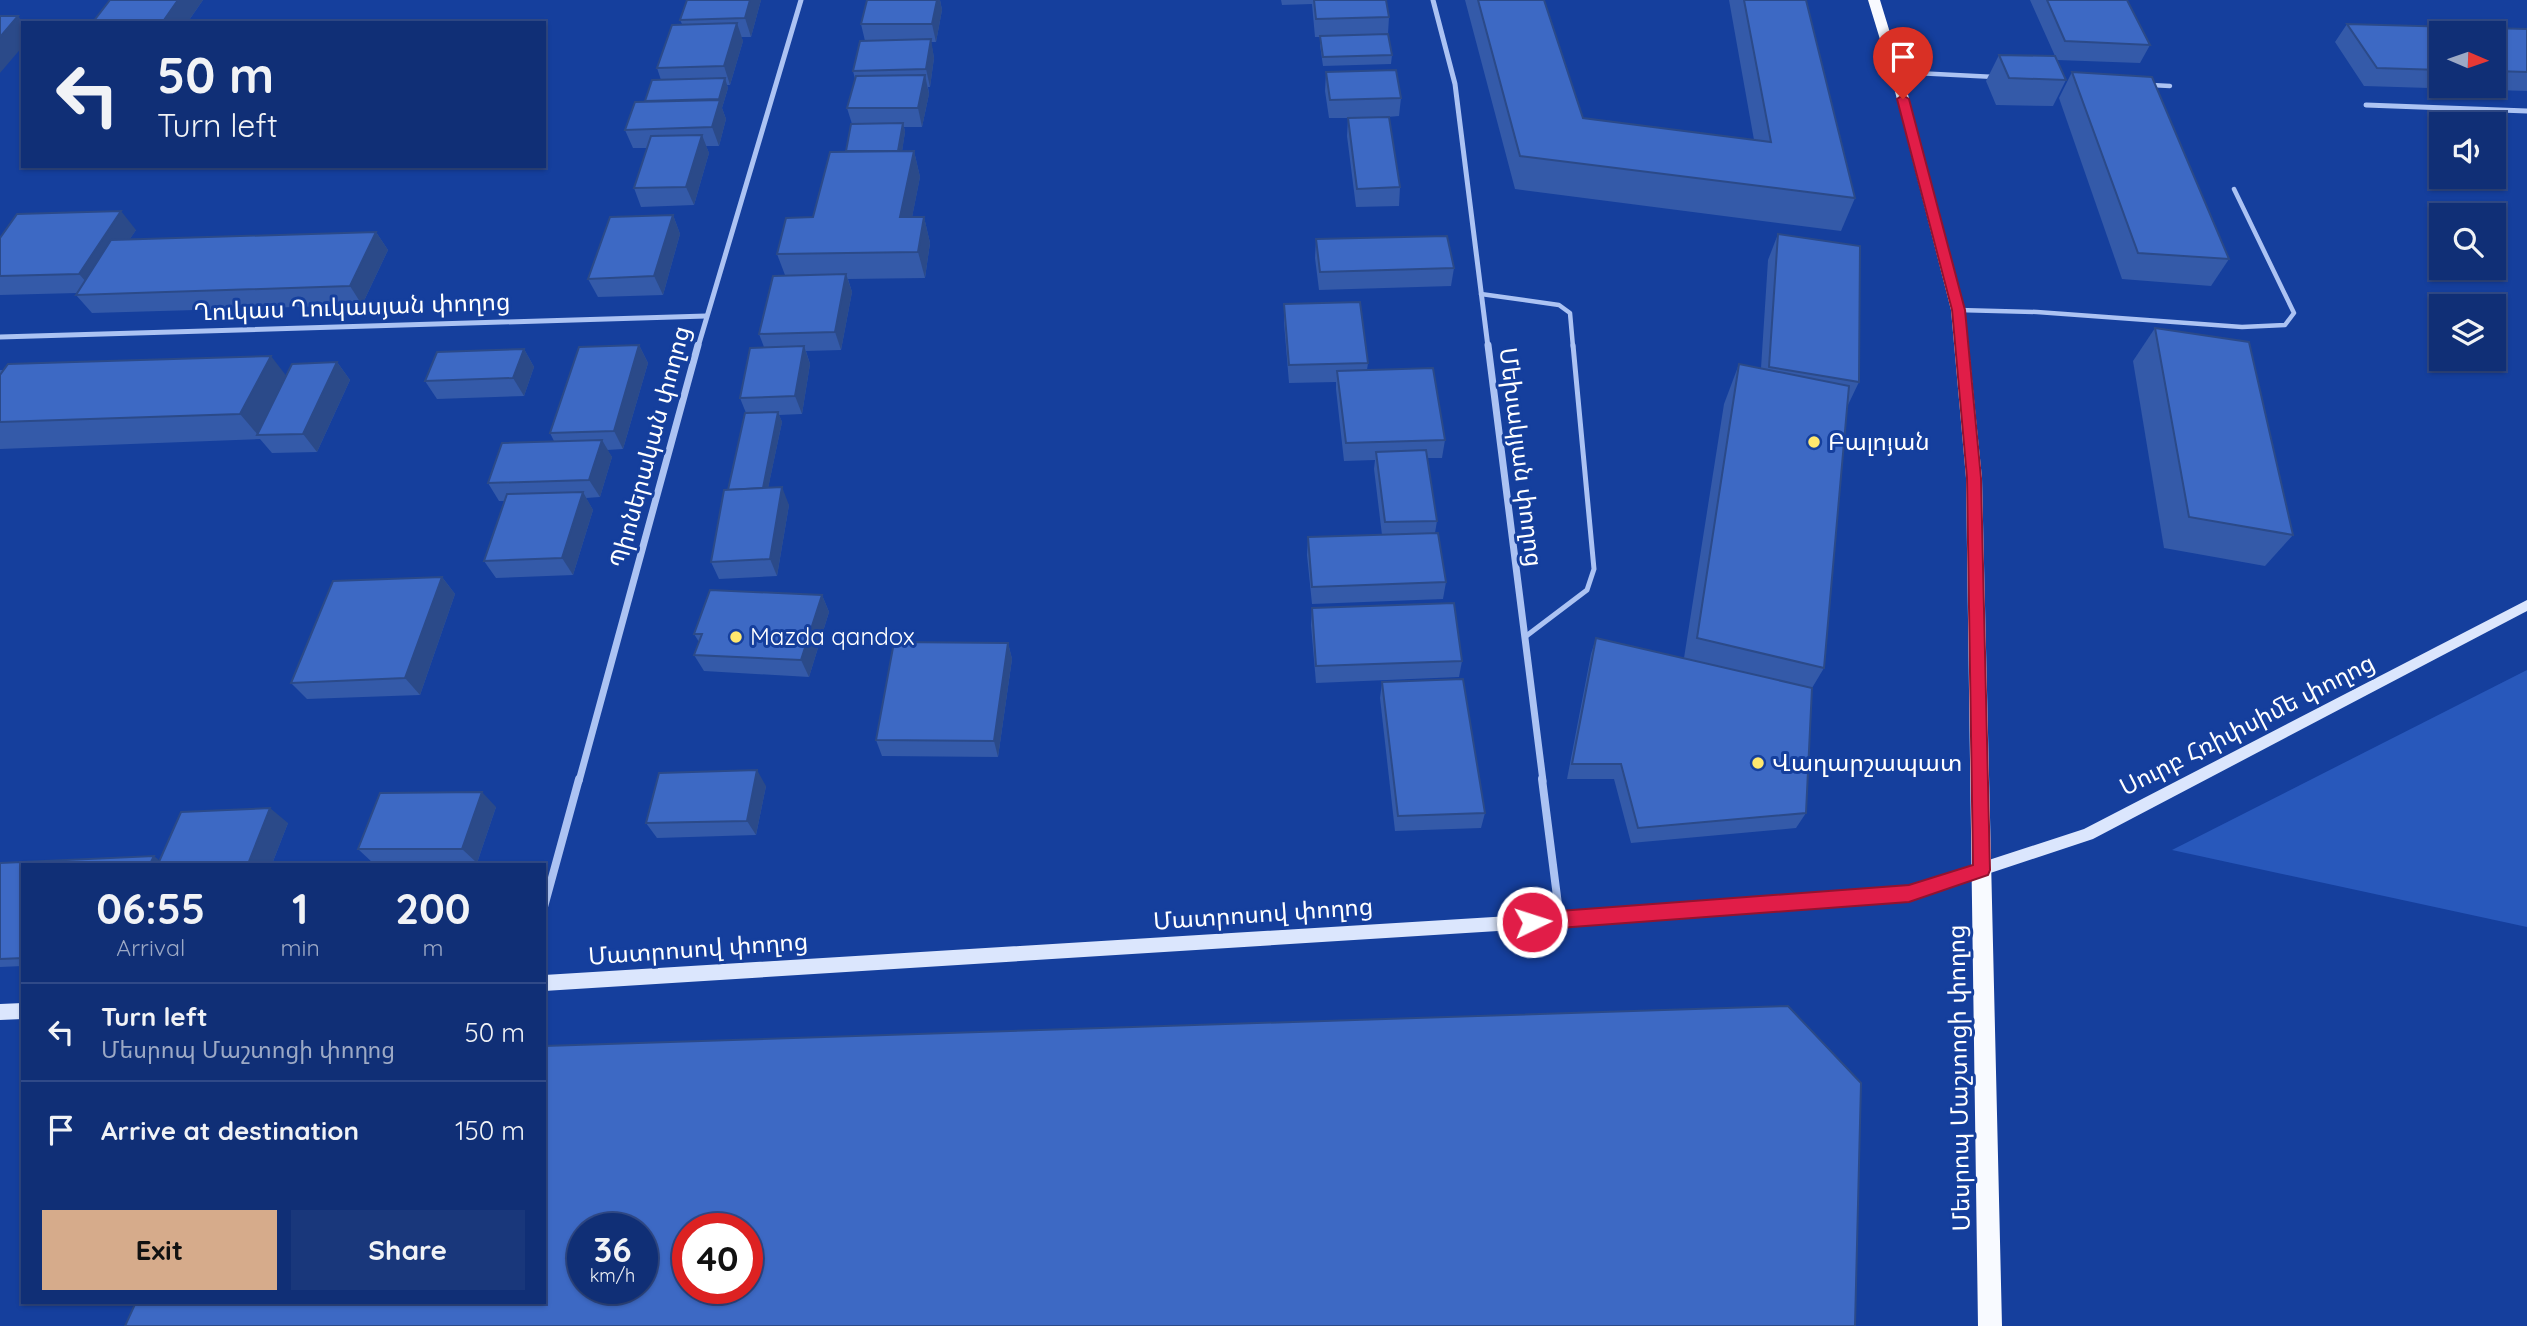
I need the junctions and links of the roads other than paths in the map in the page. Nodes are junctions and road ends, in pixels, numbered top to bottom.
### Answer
1 (801, 0) edge
2 (1433, 0) edge
3 (1874, 0) edge
4 (1896, 72) junction
5 (2006, 78) edge
6 (2143, 85) edge
7 (2170, 86) dead end
8 (2366, 105) dead end
9 (2527, 111) edge
10 (2234, 189) dead end
11 (1481, 294) junction
12 (1958, 310) junction
13 (706, 316) junction
14 (0, 337) edge
15 (2527, 605) edge
16 (1525, 637) junction
17 (1982, 870) junction
18 (546, 900) edge
19 (1560, 920) junction
20 (546, 983) edge
21 (21, 1011) edge
22 (0, 1012) edge
23 (1990, 1326) edge

1 - 13 street, Պիոներական փողոց
2 - 11 street, Մեխակյան փողոց
3 - 4 main road, Մեսրոպ Մաշտոցի փողոց
4 - 5 lane
4 - 12 main road, Մեսրոպ Մաշտոցի փողոց
6 - 7 lane
8 - 9 street
10 - 12 lane
11 - 16 street, Մեխակյան փողոց
11 - 16 lane
12 - 17 main road, Մեսրոպ Մաշտոցի փողոց
13 - 14 street, Ղուկաս Ղուկասյան փողոց
13 - 18 street, Պիոներական փողոց
15 - 17 street, Սուրբ Հռիփսիմե փողոց
16 - 19 street, Մեխակյան փողոց
17 - 19 street, Մատրոսով փողոց
17 - 23 main road, Մեսրոպ Մաշտոցի փողոց
19 - 20 street, Մատրոսով փողոց
21 - 22 street

